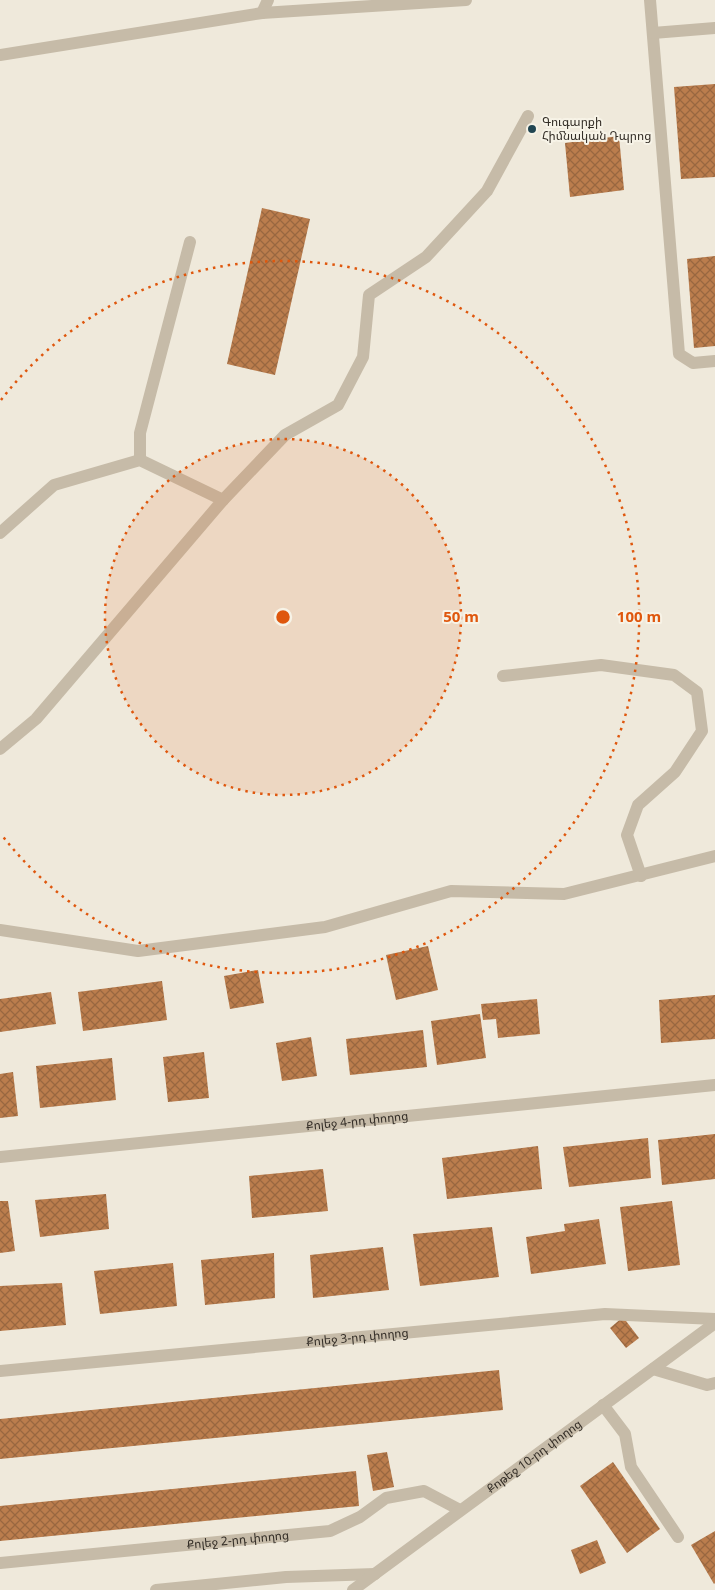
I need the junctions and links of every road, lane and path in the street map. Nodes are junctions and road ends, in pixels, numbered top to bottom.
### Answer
1 (268, 0) edge
2 (466, 0) edge
3 (650, 0) edge
4 (262, 13) junction
5 (715, 28) edge
6 (652, 33) junction
7 (0, 55) edge
8 (528, 116) dead end
9 (190, 242) dead end
10 (715, 361) edge
11 (140, 460) junction
12 (224, 500) junction
13 (0, 533) edge
14 (503, 676) dead end
15 (0, 749) edge
16 (715, 856) edge
17 (641, 876) junction
18 (0, 930) edge
19 (715, 1085) edge
20 (0, 1157) edge
21 (715, 1320) edge
22 (715, 1323) edge
23 (652, 1369) junction
24 (0, 1371) edge
25 (715, 1383) edge
26 (603, 1405) junction
27 (460, 1510) junction
28 (678, 1537) dead end
29 (0, 1563) edge
30 (375, 1574) junction
31 (156, 1590) edge
32 (352, 1590) edge

1 - 4 street
2 - 4 street
3 - 6 street
4 - 7 street
5 - 6 street
6 - 10 street
8 - 12 street
9 - 11 street
11 - 12 street
11 - 13 street
12 - 15 street
14 - 17 street
16 - 17 street
17 - 18 street
19 - 20 street, Քոլեջ 4-րդ փողոց
21 - 24 street, Քոլեջ 3-րդ փողոց
22 - 23 street, Քոթեջ 10-րդ փողոց
23 - 25 street
23 - 26 street, Քոթեջ 10-րդ փողոց
26 - 27 street, Քոթեջ 10-րդ փողոց
26 - 28 street
27 - 29 street, Քոլեջ 2-րդ փողոց
27 - 30 street, Քոթեջ 10-րդ փողոց
30 - 31 street
30 - 32 street, Քոթեջ 10-րդ փողոց

